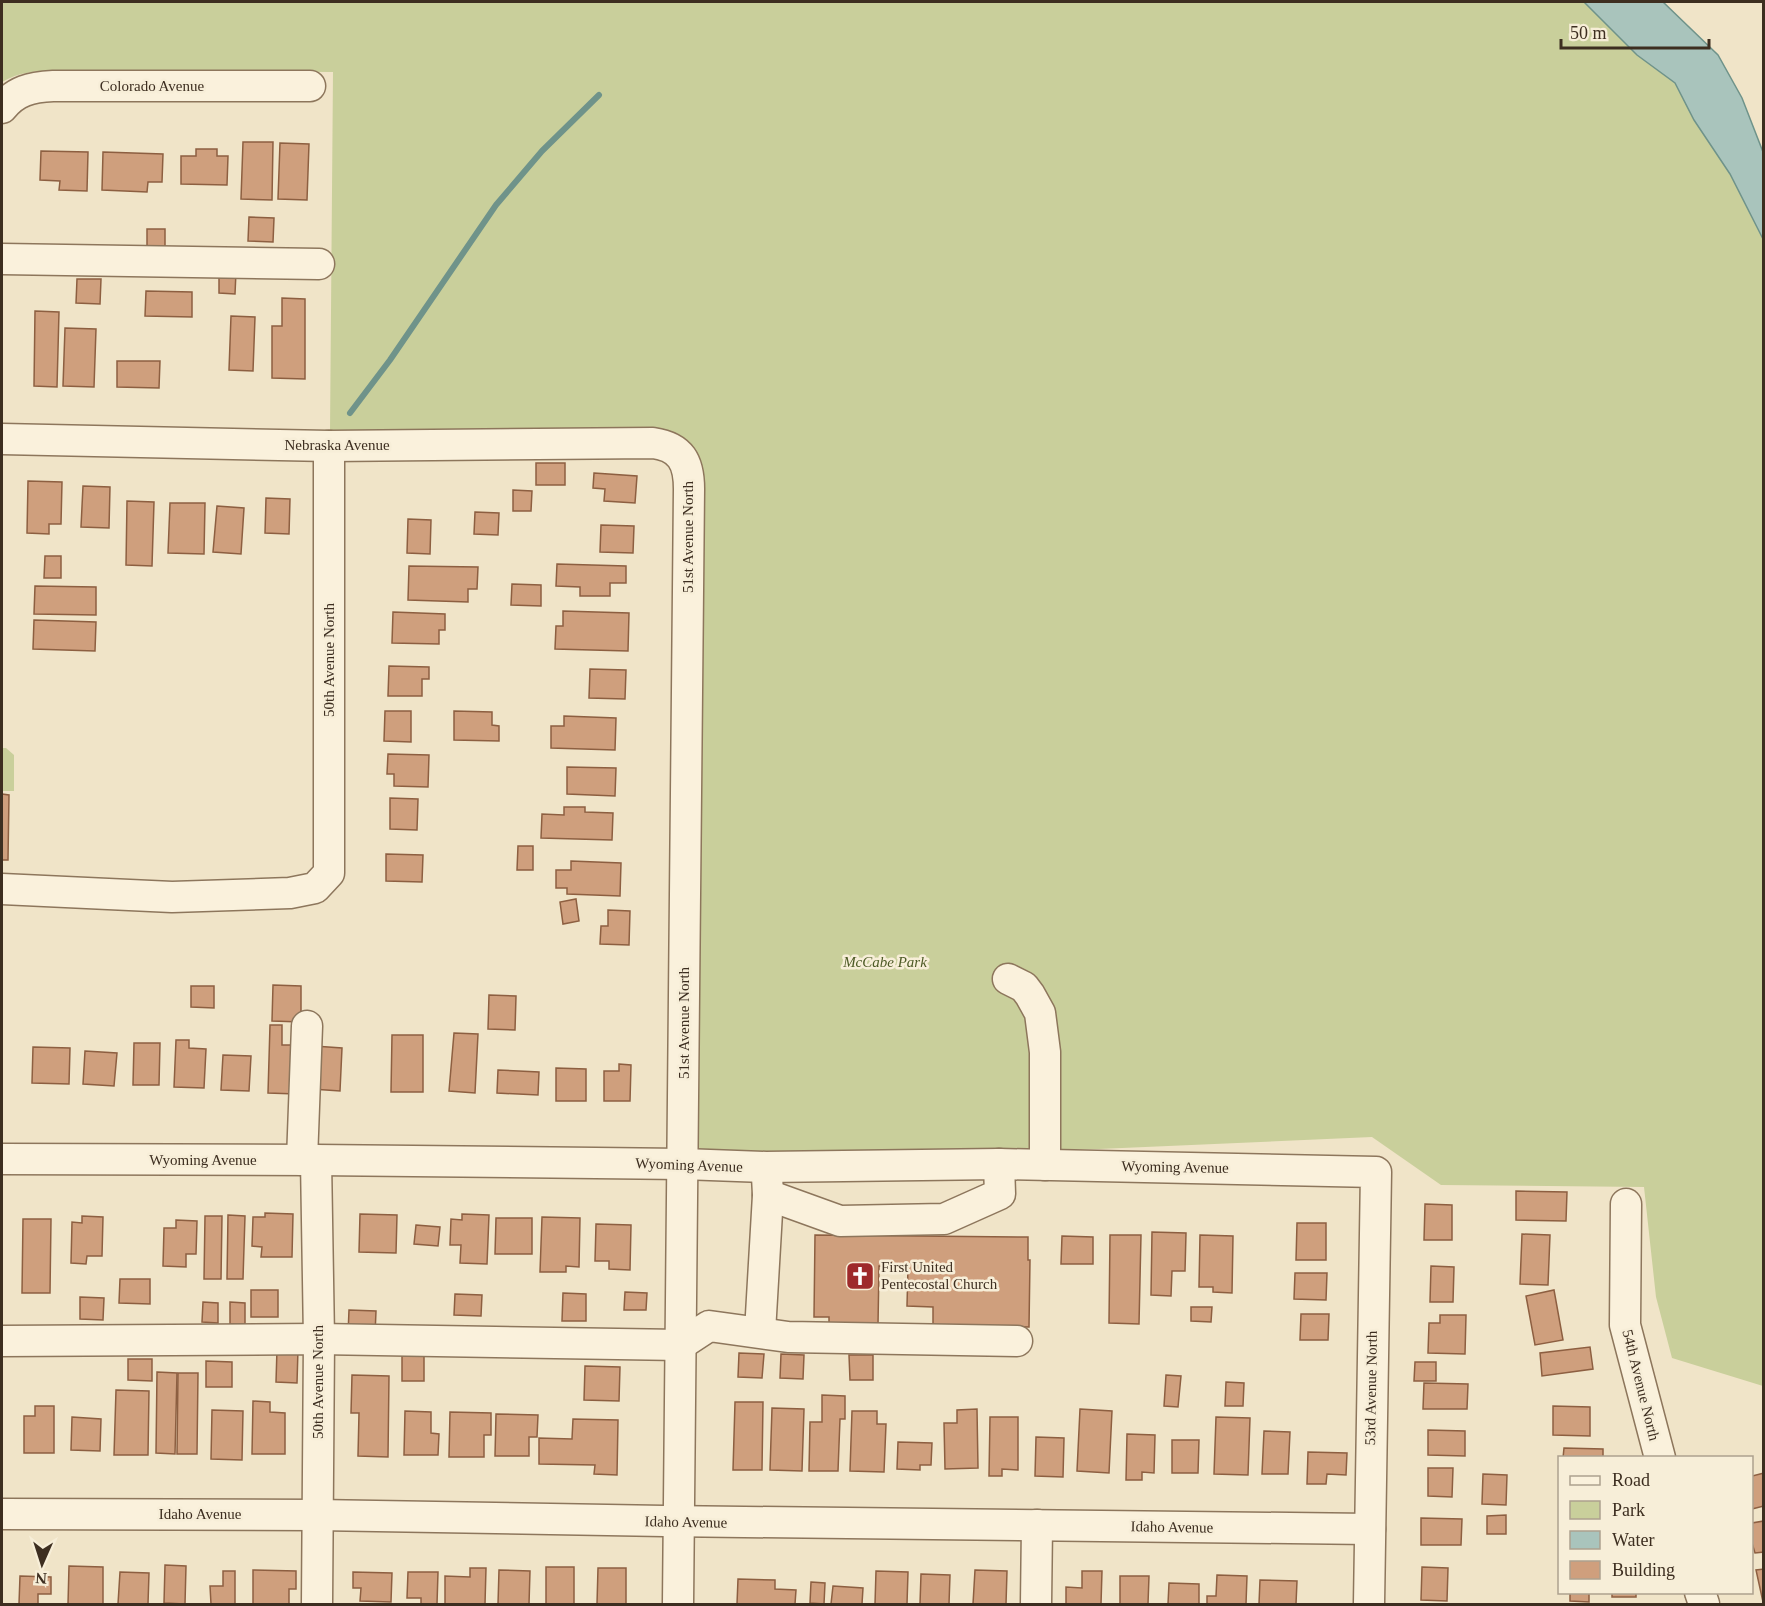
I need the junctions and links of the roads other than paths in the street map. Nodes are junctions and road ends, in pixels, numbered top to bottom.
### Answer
1 (310, 86) dead end
2 (2, 108) edge
3 (2, 259) edge
4 (319, 264) dead end
5 (2, 439) edge
6 (329, 446) junction
7 (671, 448) joint
8 (2, 889) edge
9 (1008, 979) dead end
10 (307, 1026) dead end
11 (2, 1160) edge
12 (309, 1160) junction
13 (683, 1164) junction
14 (999, 1164) junction
15 (1045, 1165) junction
16 (1376, 1172) joint
17 (767, 1181) junction
18 (1626, 1204) dead end
19 (760, 1332) junction
20 (319, 1339) junction
21 (2, 1341) edge
22 (1017, 1341) dead end
23 (680, 1345) junction
24 (1659, 1456) edge
25 (2, 1514) edge
26 (317, 1515) junction
27 (678, 1522) junction
28 (1037, 1526) junction
29 (1370, 1529) junction
30 (317, 1605) edge
31 (678, 1605) edge
32 (1036, 1605) edge
33 (1369, 1605) edge

1 - 2 street, Colorado Avenue
3 - 4 street
5 - 6 street, Nebraska Avenue
6 - 7 street, Nebraska Avenue
6 - 8 street, 50th Avenue North
7 - 13 street, 51st Avenue North
9 - 15 street
10 - 12 street, 50th Avenue North
11 - 12 street, Wyoming Avenue
12 - 13 street, Wyoming Avenue
12 - 20 street, 50th Avenue North
13 - 17 street, Wyoming Avenue
13 - 23 street, 51st Avenue North
14 - 15 street, Wyoming Avenue
14 - 17 street, Wyoming Avenue
14 - 17 street
15 - 16 street, Wyoming Avenue
16 - 29 street, 53rd Avenue North
17 - 19 street
18 - 24 street, 54th Avenue North
19 - 22 street
19 - 23 street
20 - 21 street
20 - 23 street
20 - 26 street, 50th Avenue North
23 - 27 street, 51st Avenue North
25 - 26 street, Idaho Avenue
26 - 27 street, Idaho Avenue
26 - 30 street, 50th Avenue North
27 - 28 street, Idaho Avenue
27 - 31 street, 51st Avenue North
28 - 29 street, Idaho Avenue
28 - 32 street
29 - 33 street, 53rd Avenue North

